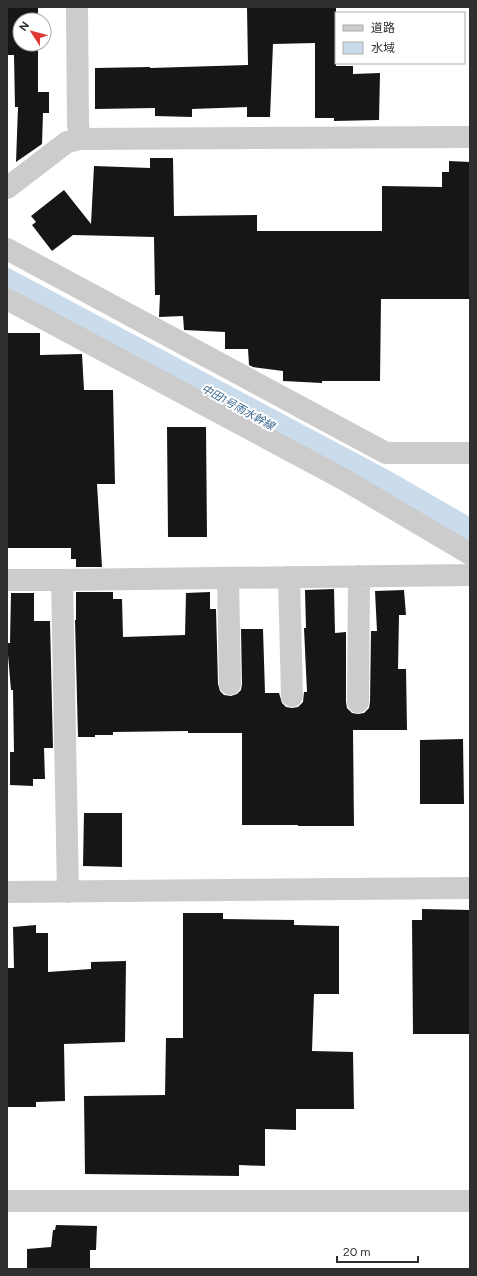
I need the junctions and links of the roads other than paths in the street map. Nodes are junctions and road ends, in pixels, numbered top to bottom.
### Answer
1 (78, 7) edge
2 (470, 137) edge
3 (80, 140) junction
4 (7, 188) edge
5 (7, 249) edge
6 (7, 299) edge
7 (470, 453) edge
8 (470, 554) edge
9 (470, 575) edge
10 (359, 576) junction
11 (289, 577) junction
12 (228, 578) junction
13 (7, 580) edge
14 (62, 580) junction
15 (230, 684) dead end
16 (292, 696) dead end
17 (358, 702) dead end
18 (470, 888) edge
19 (7, 892) edge
20 (68, 892) junction
21 (7, 1201) edge
22 (470, 1201) edge

1 - 3 street
2 - 3 street
3 - 4 street
5 - 7 street
6 - 8 street
9 - 10 street
10 - 11 street
10 - 17 street
11 - 12 street
11 - 16 street
12 - 14 street
12 - 15 street
13 - 14 street
14 - 20 street
18 - 20 street
19 - 20 street
21 - 22 street

